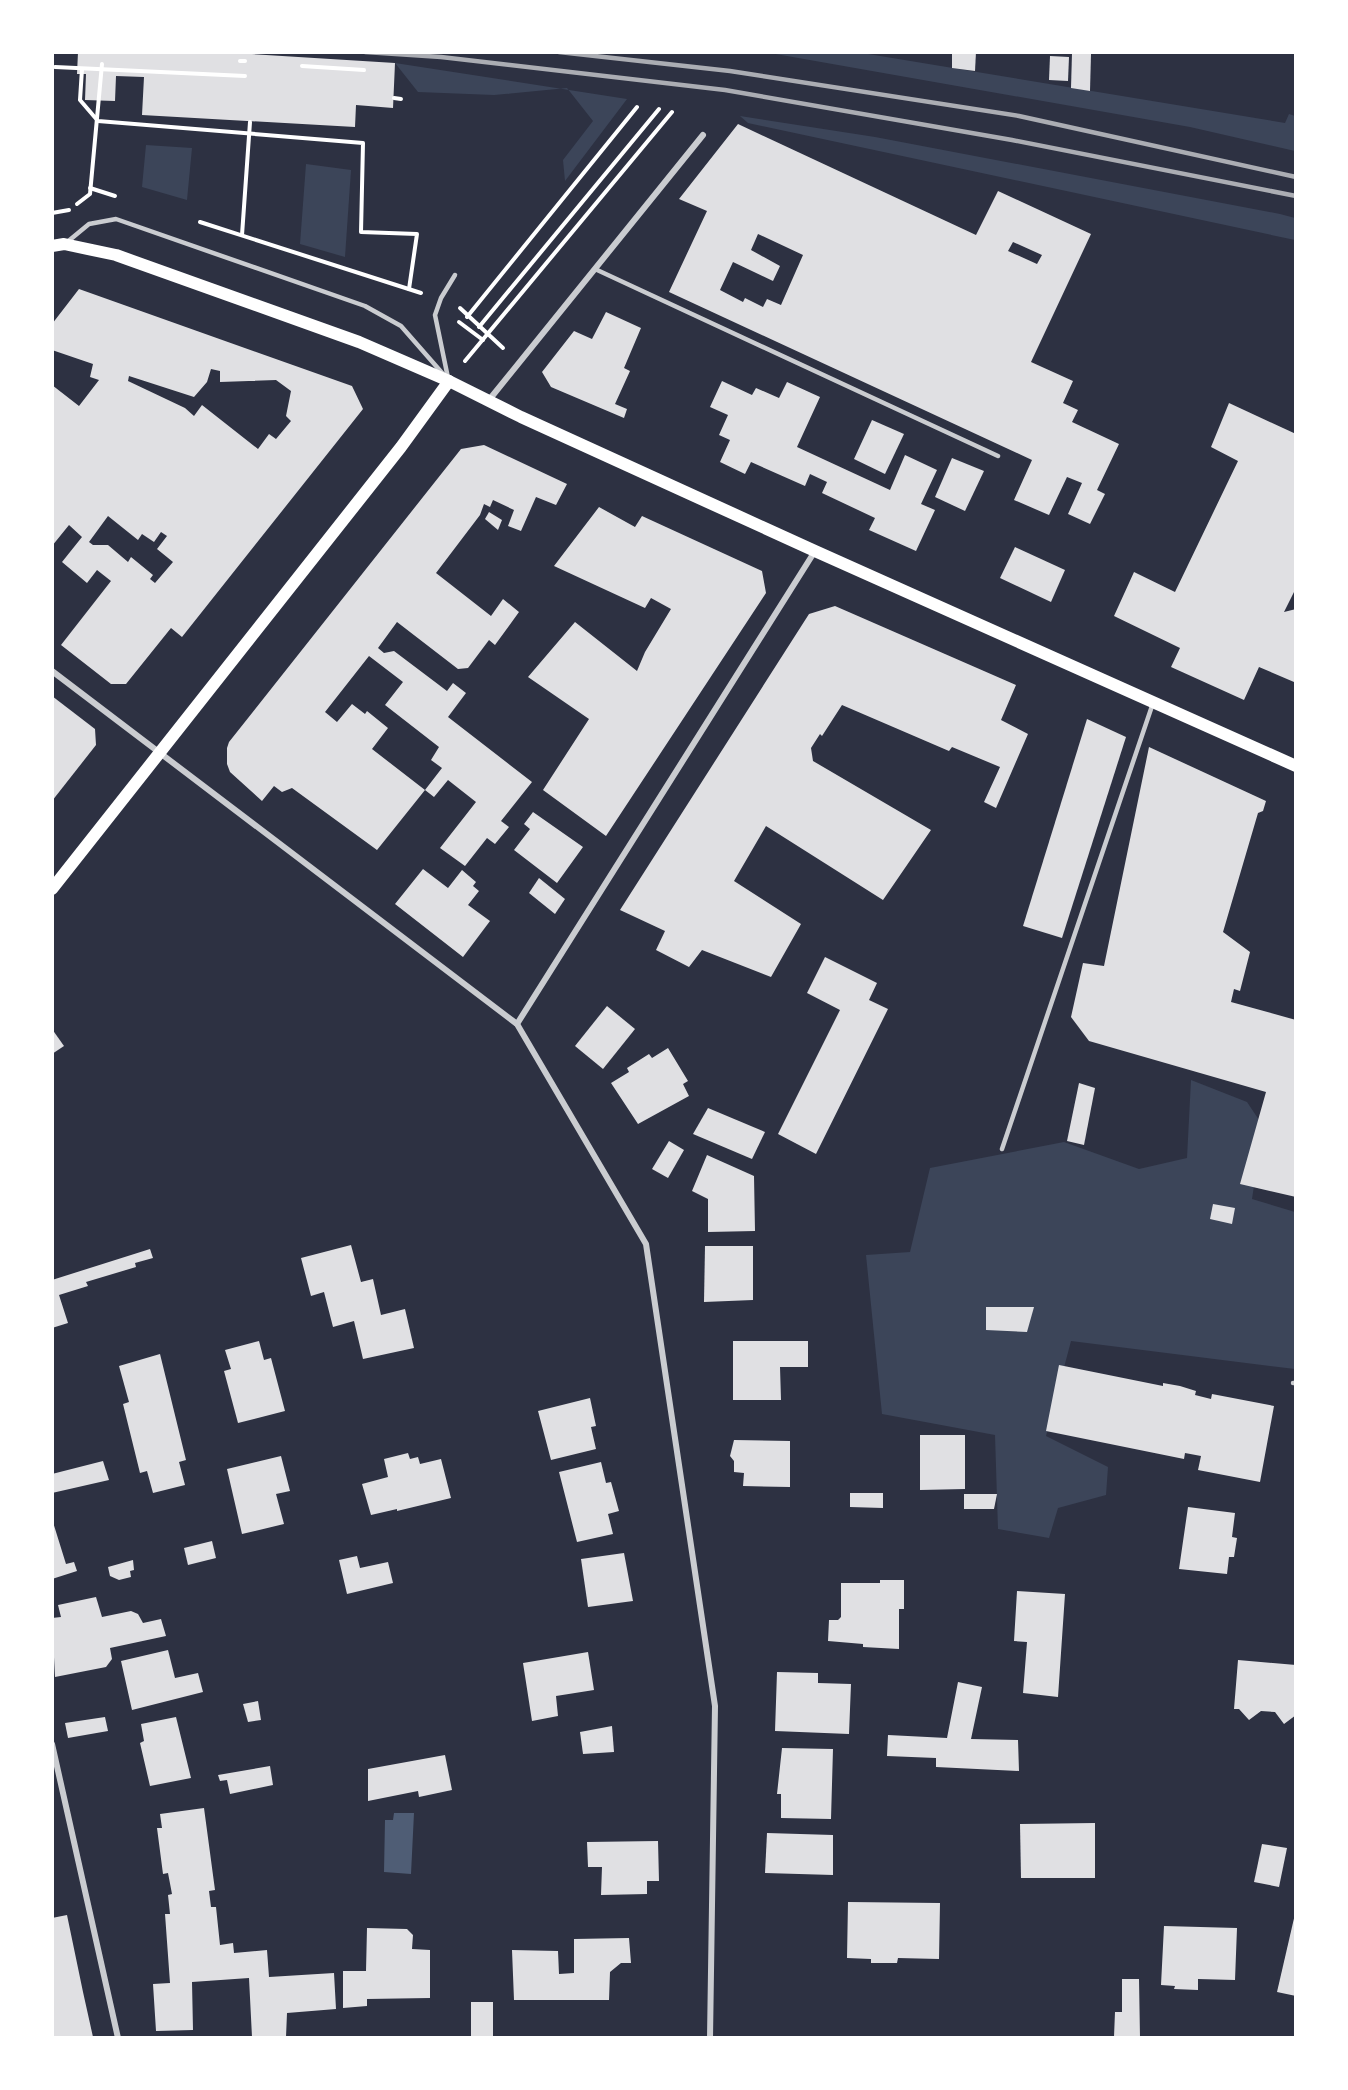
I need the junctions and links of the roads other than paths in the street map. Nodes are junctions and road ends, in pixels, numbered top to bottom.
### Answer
1 (703, 135) dead end
2 (58, 245) edge
3 (595, 268) junction
4 (455, 275) dead end
5 (449, 381) junction
6 (489, 400) junction
7 (998, 456) dead end
8 (815, 551) junction
9 (52, 671) edge
10 (1152, 703) junction
11 (160, 752) junction
12 (1296, 766) edge
13 (52, 889) edge
14 (517, 1024) junction
15 (1002, 1149) dead end
16 (52, 1744) edge
17 (118, 2037) edge
18 (710, 2037) edge

1 - 3 street
2 - 5 main road
2 - 5 lane
3 - 6 street
3 - 7 lane
4 - 5 lane
5 - 6 main road
5 - 11 main road
6 - 8 main road
8 - 10 main road
8 - 14 street
9 - 11 street
10 - 12 main road
10 - 15 lane
11 - 13 main road
11 - 14 street
14 - 18 street
16 - 17 street

